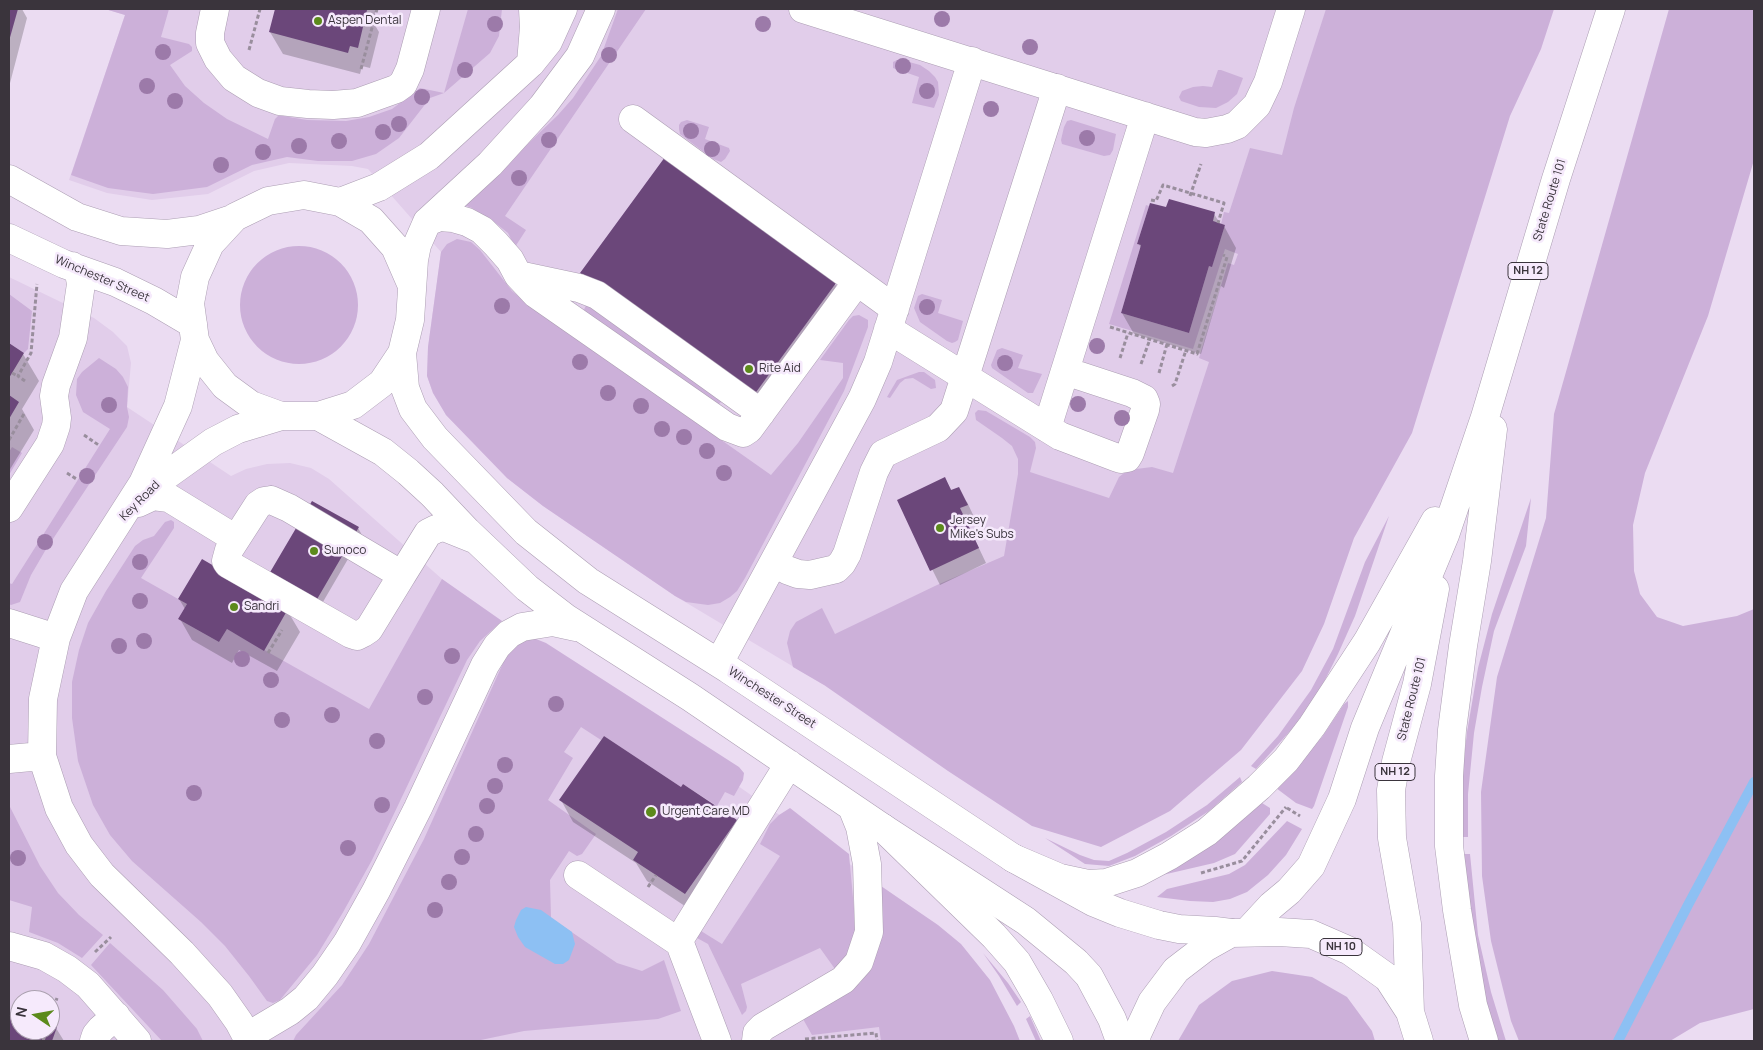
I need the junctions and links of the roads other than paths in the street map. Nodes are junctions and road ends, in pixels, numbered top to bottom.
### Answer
1 (426, 9) edge
2 (533, 9) edge
3 (563, 9) edge
4 (601, 9) edge
5 (803, 9) edge
6 (1291, 9) edge
7 (1611, 9) edge
8 (213, 16) edge
9 (972, 62) junction
10 (532, 63) junction
11 (1057, 88) junction
12 (1145, 116) junction
13 (633, 119) dead end
14 (9, 179) edge
15 (340, 202) junction
16 (235, 217) junction
17 (427, 222) junction
18 (9, 238) edge
19 (72, 266) junction
20 (857, 282) junction
21 (412, 286) junction
22 (892, 319) junction
23 (194, 332) junction
24 (402, 353) junction
25 (1501, 362) junction
26 (1065, 371) junction
27 (966, 377) junction
28 (281, 416) junction
29 (318, 416) junction
30 (1047, 428) junction
31 (1475, 447) junction
32 (138, 503) junction
33 (9, 508) edge
34 (118, 524) junction
35 (1446, 535) junction
36 (236, 539) junction
37 (477, 541) junction
38 (774, 563) junction
39 (402, 575) junction
40 (9, 624) edge
41 (585, 630) junction
42 (56, 638) junction
43 (719, 663) junction
44 (42, 756) junction
45 (9, 759) edge
46 (789, 764) junction
47 (852, 807) junction
48 (883, 828) junction
49 (1013, 858) junction
50 (578, 875) dead end
51 (1239, 933) junction
52 (680, 943) junction
53 (9, 946) edge
54 (1410, 1012) junction
55 (116, 1016) junction
56 (248, 1039) edge
57 (94, 1041) edge
58 (137, 1041) edge
59 (717, 1041) edge
60 (756, 1041) edge
61 (1059, 1041) edge
62 (1120, 1041) edge
63 (1136, 1041) edge
64 (1419, 1041) edge
65 (1484, 1041) edge

1 - 8 main road
2 - 10 main road
3 - 10 main road
4 - 17 main road
5 - 9 main road
6 - 12 main road
7 - 25 main road, State Route 101 / NH 12
9 - 11 main road
9 - 22 main road
10 - 15 main road
11 - 12 main road
11 - 27 main road
12 - 26 main road
13 - 20 main road
14 - 16 main road
15 - 16 main road
15 - 21 main road
16 - 23 main road
17 - 20 main road
17 - 21 main road
18 - 19 main road, Winchester Street
19 - 23 main road, Winchester Street
19 - 33 main road
20 - 22 main road
21 - 24 main road
22 - 27 main road
22 - 38 main road
23 - 28 main road
23 - 34 main road, Key Road
24 - 29 main road
24 - 43 main road, Winchester Street
25 - 31 main road, State Route 101 / NH 12
25 - 65 main road
26 - 30 main road
26 - 30 main road
27 - 30 main road
27 - 38 main road
28 - 29 main road
28 - 32 main road, Key Road
29 - 37 main road
31 - 35 main road, State Route 101 / NH 12
31 - 49 main road
32 - 34 main road, Key Road
32 - 36 main road
34 - 42 main road
35 - 51 main road, State Route 101 / NH 12
35 - 54 main road, State Route 101 / NH 12
36 - 39 main road
36 - 39 main road
37 - 39 main road
37 - 41 main road
38 - 43 main road
40 - 42 main road
41 - 46 main road
41 - 56 main road
42 - 44 main road
43 - 49 main road, Winchester Street
44 - 45 main road
44 - 56 main road
46 - 47 main road
46 - 52 main road
47 - 48 main road
47 - 60 main road
48 - 61 main road
48 - 62 main road
49 - 51 main road, Winchester Street
50 - 52 main road
51 - 54 main road, NH 10
51 - 63 main road, NH 10
52 - 59 main road
53 - 55 main road
54 - 64 main road, NH 10
55 - 57 main road
55 - 58 main road

